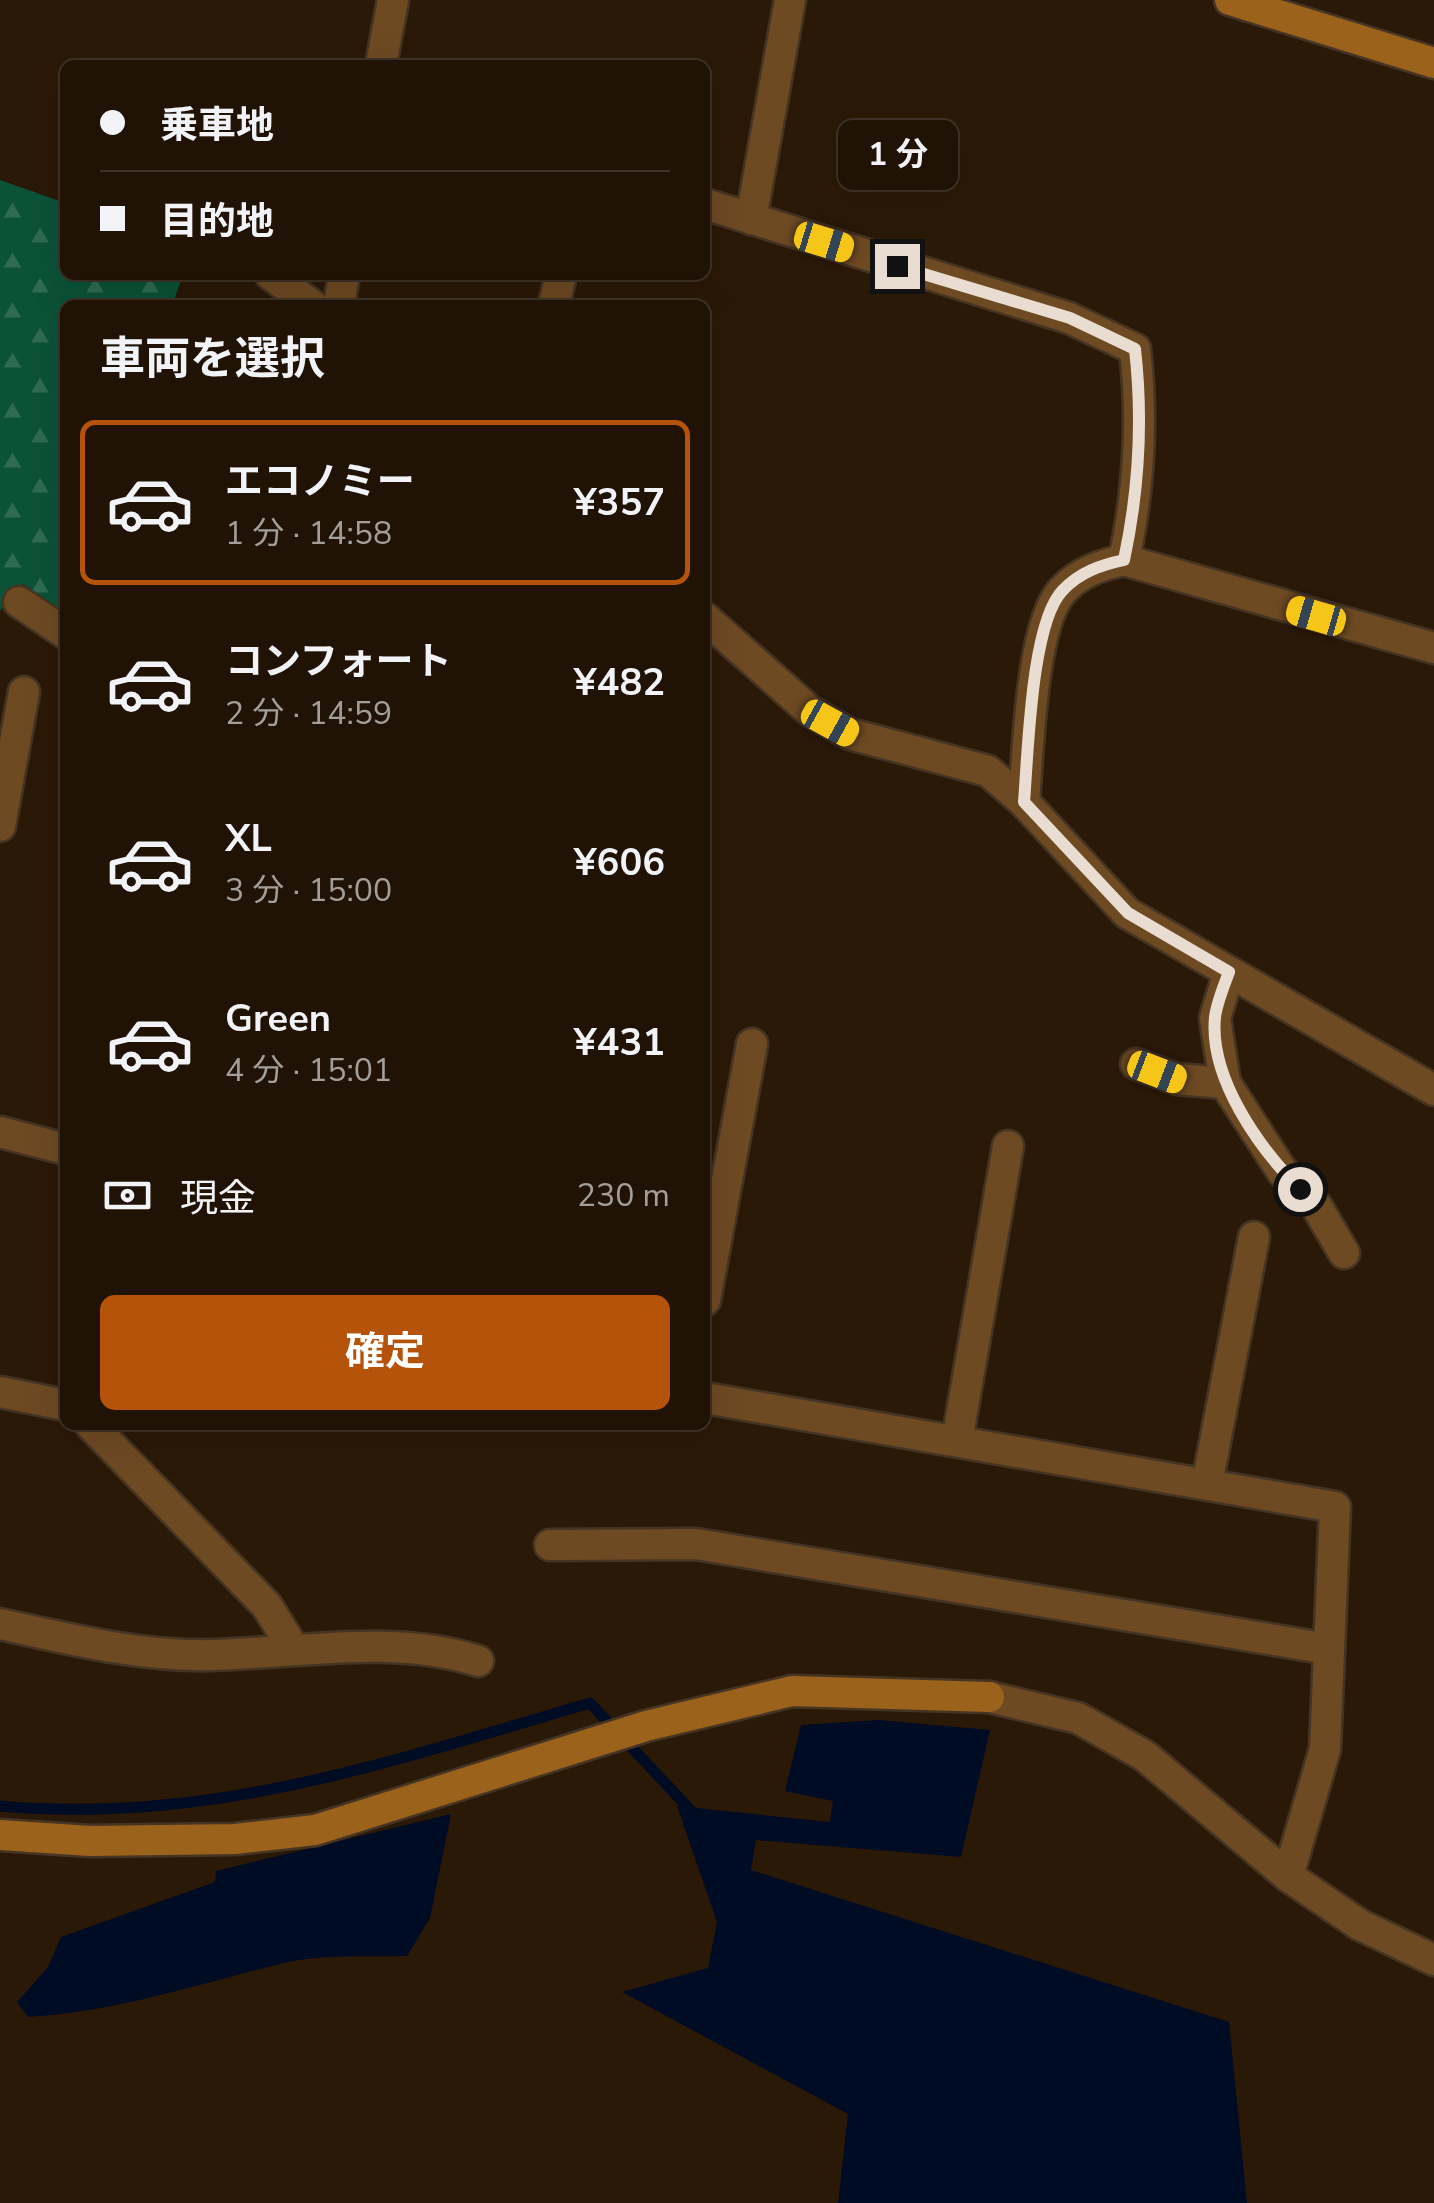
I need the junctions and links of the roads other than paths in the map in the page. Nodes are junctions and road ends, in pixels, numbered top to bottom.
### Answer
1 (393, 0) edge
2 (790, 0) edge
3 (1230, 0) edge
4 (382, 60) edge
5 (1434, 64) edge
6 (710, 206) edge
7 (751, 219) junction
8 (279, 280) edge
9 (305, 300) edge
10 (1124, 560) junction
11 (19, 602) dead end
12 (710, 622) edge
13 (60, 629) edge
14 (1434, 648) edge
15 (24, 692) dead end
16 (1024, 802) junction
17 (0, 826) edge
18 (1229, 972) junction
19 (752, 1044) dead end
20 (1136, 1064) dead end
21 (1225, 1082) junction
22 (1434, 1090) edge
23 (0, 1132) edge
24 (1008, 1146) dead end
25 (60, 1147) edge
26 (1254, 1237) dead end
27 (1344, 1253) dead end
28 (710, 1273) edge
29 (0, 1392) edge
30 (710, 1399) edge
31 (60, 1404) edge
32 (96, 1430) edge
33 (957, 1442) junction
34 (1207, 1484) junction
35 (550, 1545) dead end
36 (0, 1624) edge
37 (293, 1648) junction
38 (1329, 1649) junction
39 (478, 1660) dead end
40 (0, 1835) edge
41 (1288, 1876) junction
42 (1434, 1960) edge

1 - 4 street
2 - 7 street
3 - 5 street
6 - 7 street
7 - 10 street
8 - 9 street
10 - 14 street
10 - 16 street
11 - 13 street
12 - 16 street
15 - 17 street
16 - 18 street
18 - 21 street
18 - 22 street
19 - 28 street
20 - 21 street
21 - 27 street
23 - 25 street
24 - 33 street
26 - 34 street
29 - 31 street
30 - 33 street
32 - 37 street
33 - 34 street
34 - 38 street
35 - 38 street
36 - 37 street
37 - 39 street
38 - 41 street
40 - 41 street
41 - 42 street

